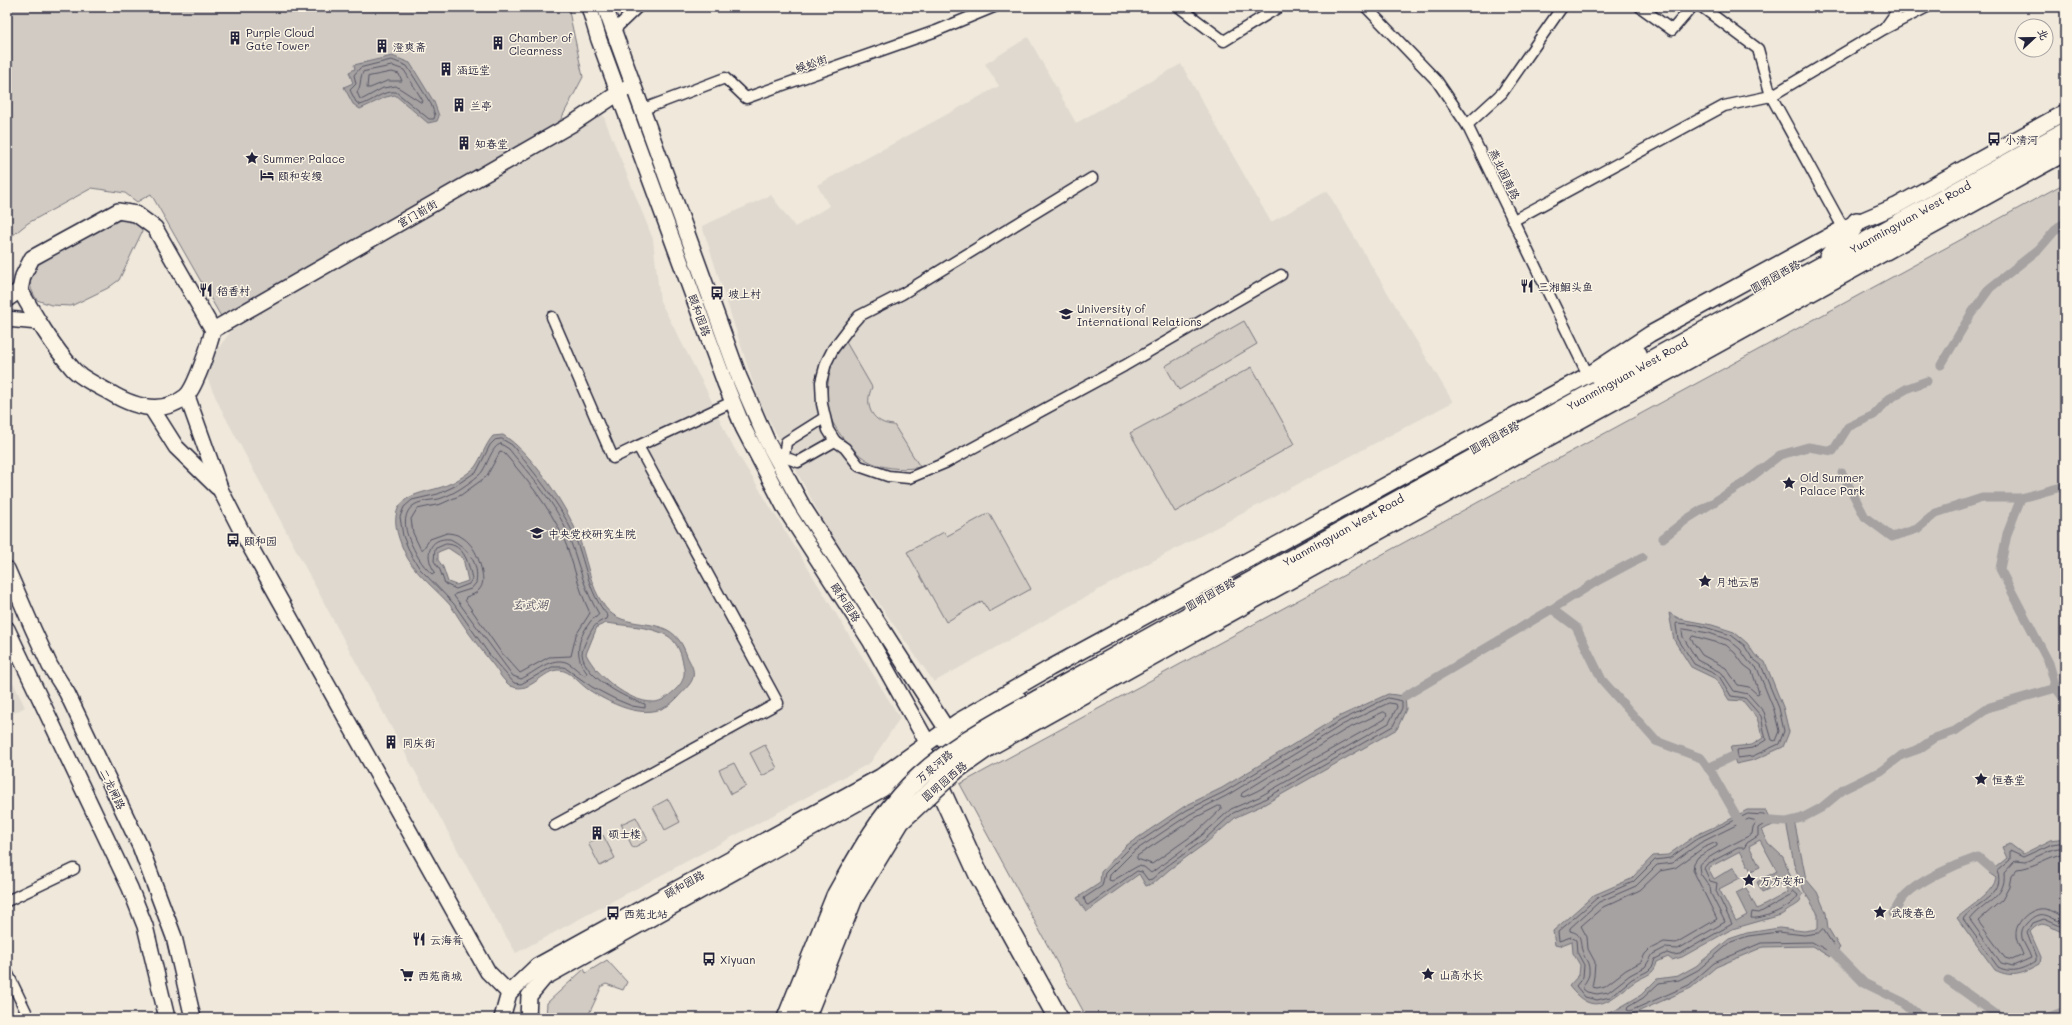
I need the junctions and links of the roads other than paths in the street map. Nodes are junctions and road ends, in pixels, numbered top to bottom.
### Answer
1 (589, 7) edge
2 (605, 7) edge
3 (638, 7) edge
4 (994, 7) edge
5 (1179, 7) edge
6 (1279, 7) edge
7 (1366, 7) edge
8 (1562, 7) edge
9 (1640, 7) edge
10 (1692, 7) edge
11 (1702, 7) edge
12 (1900, 7) edge
13 (1928, 7) edge
14 (1884, 29) junction
15 (612, 32) junction
16 (632, 85) junction
17 (618, 93) junction
18 (1771, 96) junction
19 (641, 110) junction
20 (2065, 112) edge
21 (2065, 122) edge
22 (1467, 125) junction
23 (2065, 132) edge
24 (2065, 151) edge
25 (1092, 178) dead end
26 (1514, 220) junction
27 (1848, 233) junction
28 (1820, 267) junction
29 (1281, 275) dead end
30 (20, 290) junction
31 (7, 299) edge
32 (552, 317) dead end
33 (7, 319) edge
34 (38, 322) junction
35 (213, 330) junction
36 (1588, 375) junction
37 (187, 396) junction
38 (732, 402) junction
39 (152, 409) junction
40 (824, 418) junction
41 (835, 441) junction
42 (638, 446) junction
43 (780, 459) junction
44 (220, 491) junction
45 (7, 569) edge
46 (28, 619) junction
47 (1192, 624) junction
48 (7, 629) edge
49 (946, 728) junction
50 (926, 749) junction
51 (555, 825) dead end
52 (74, 869) dead end
53 (7, 902) edge
54 (7, 972) edge
55 (509, 993) junction
56 (529, 996) junction
57 (29, 1018) edge
58 (168, 1018) edge
59 (193, 1018) edge
60 (502, 1018) edge
61 (514, 1018) edge
62 (528, 1018) edge
63 (787, 1018) edge
64 (805, 1018) edge
65 (1058, 1018) edge

1 - 17 street, 颐和园路
2 - 15 street, 颐和园路
3 - 15 street
4 - 19 street, 蜈蚣街
5 - 6 street
7 - 22 street, 燕北园南路
8 - 22 street
9 - 10 street
11 - 18 street
12 - 14 street
13 - 14 street
14 - 18 street
15 - 16 street, 颐和园路
16 - 17 street, 宫门前街
16 - 19 street, 颐和园路
17 - 35 street, 宫门前街
17 - 38 street, 颐和园路
18 - 26 street
18 - 27 street
19 - 43 street, 颐和园路
20 - 27 street, 圆明园西路
21 - 27 street, 圆明园西路
22 - 26 street, 燕北园南路
23 - 28 highway, Yuanmingyuan West Road
24 - 47 highway, Yuanmingyuan West Road
25 - 40 street
26 - 36 street, 燕北园南路
27 - 28 highway
27 - 36 street, 圆明园西路
27 - 50 street, 圆明园西路
28 - 47 highway, Yuanmingyuan West Road
29 - 41 street
30 - 31 street
30 - 34 street
30 - 35 street
32 - 42 street
33 - 34 street
34 - 39 street
35 - 37 street
36 - 49 street, 圆明园西路
37 - 39 street
37 - 44 street
38 - 42 street
38 - 50 street, 颐和园路
39 - 44 street
40 - 41 street
40 - 43 street
41 - 43 street
42 - 51 street
43 - 49 street, 颐和园路
44 - 55 street
45 - 46 street, 二龙闸路
46 - 48 street
46 - 59 street, 二龙闸路
47 - 63 highway, 万泉河路, bridge
47 - 64 highway, 圆明园西路, bridge
48 - 58 street
49 - 50 street
50 - 55 street, 颐和园路
50 - 56 street, 颐和园路
50 - 65 highway
52 - 53 street
54 - 57 street
55 - 56 street
55 - 60 street
55 - 61 street
56 - 62 street

